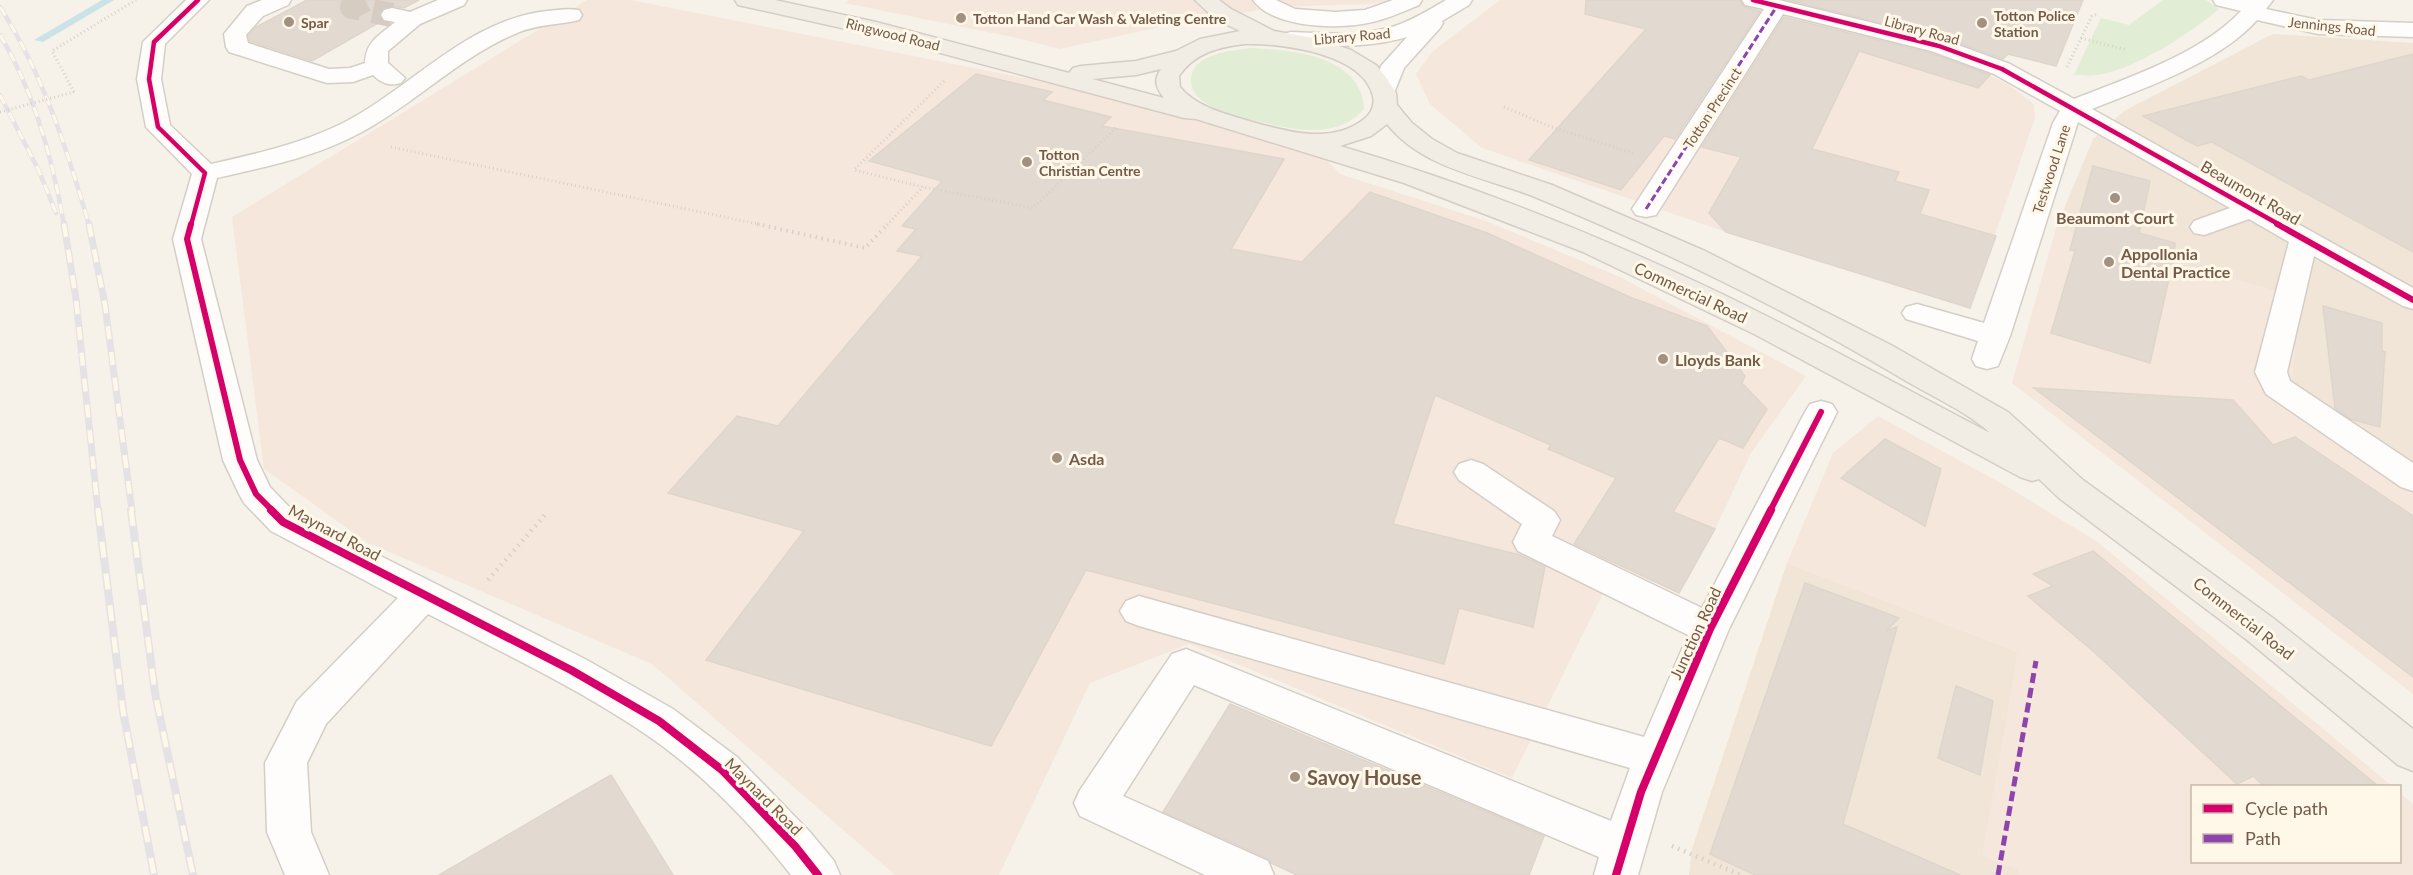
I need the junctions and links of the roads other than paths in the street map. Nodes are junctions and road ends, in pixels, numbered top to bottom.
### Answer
1 (198, 0) edge
2 (280, 0) edge
3 (456, 0) edge
4 (746, 0) edge
5 (1206, 0) edge
6 (1412, 0) edge
7 (1753, 0) edge
8 (2224, 0) edge
9 (1455, 3) edge
10 (1266, 4) edge
11 (1777, 6) junction
12 (2257, 7) edge
13 (571, 15) dead end
14 (2413, 30) edge
15 (1281, 38) junction
16 (1189, 52) junction
17 (377, 66) junction
18 (1040, 71) junction
19 (418, 84) junction
20 (1385, 100) junction
21 (2074, 108) junction
22 (1213, 118) junction
23 (1291, 140) junction
24 (205, 173) junction
25 (1646, 209) dead end
26 (2252, 209) junction
27 (2204, 227) dead end
28 (2304, 239) junction
29 (2413, 300) edge
30 (1917, 313) dead end
31 (1821, 412) dead end
32 (1471, 472) dead end
33 (2413, 480) edge
34 (2071, 489) junction
35 (424, 594) junction
36 (1139, 610) dead end
37 (1710, 629) junction
38 (2413, 753) edge
39 (1656, 758) junction
40 (1623, 850) edge
41 (307, 875) edge
42 (818, 875) edge
43 (1252, 875) edge

1 - 24 street
2 - 17 street
3 - 17 street
4 - 18 main road, Ringwood Road
5 - 15 main road
5 - 16 main road
6 - 10 street
7 - 11 street, Library Road
8 - 12 street, Jennings Road
9 - 15 street, Library Road
9 - 20 street, Library Road
11 - 21 street, Library Road
11 - 25 street, Totton Precinct
12 - 14 street, Jennings Road
12 - 21 street, Testwood Lane
13 - 19 street
15 - 16 main road, Ringwood Road
15 - 20 main road, Commercial Road
16 - 18 main road, Ringwood Road
16 - 22 main road
17 - 19 street
18 - 22 main road, Ringwood Road
19 - 24 street
20 - 23 main road
20 - 34 main road, Commercial Road
21 - 26 street, Beaumont Road
21 - 30 street, Testwood Lane
22 - 23 main road
23 - 34 main road, Commercial Road
24 - 35 street, Maynard Road
26 - 27 street
26 - 28 street, Beaumont Road
28 - 29 street, Beaumont Road
28 - 33 street
31 - 37 street, Junction Road
32 - 37 street
34 - 38 main road, Commercial Road
35 - 41 street
35 - 42 street, Maynard Road
36 - 39 street
37 - 39 street, Junction Road
39 - 40 street, Junction Road
40 - 43 street

